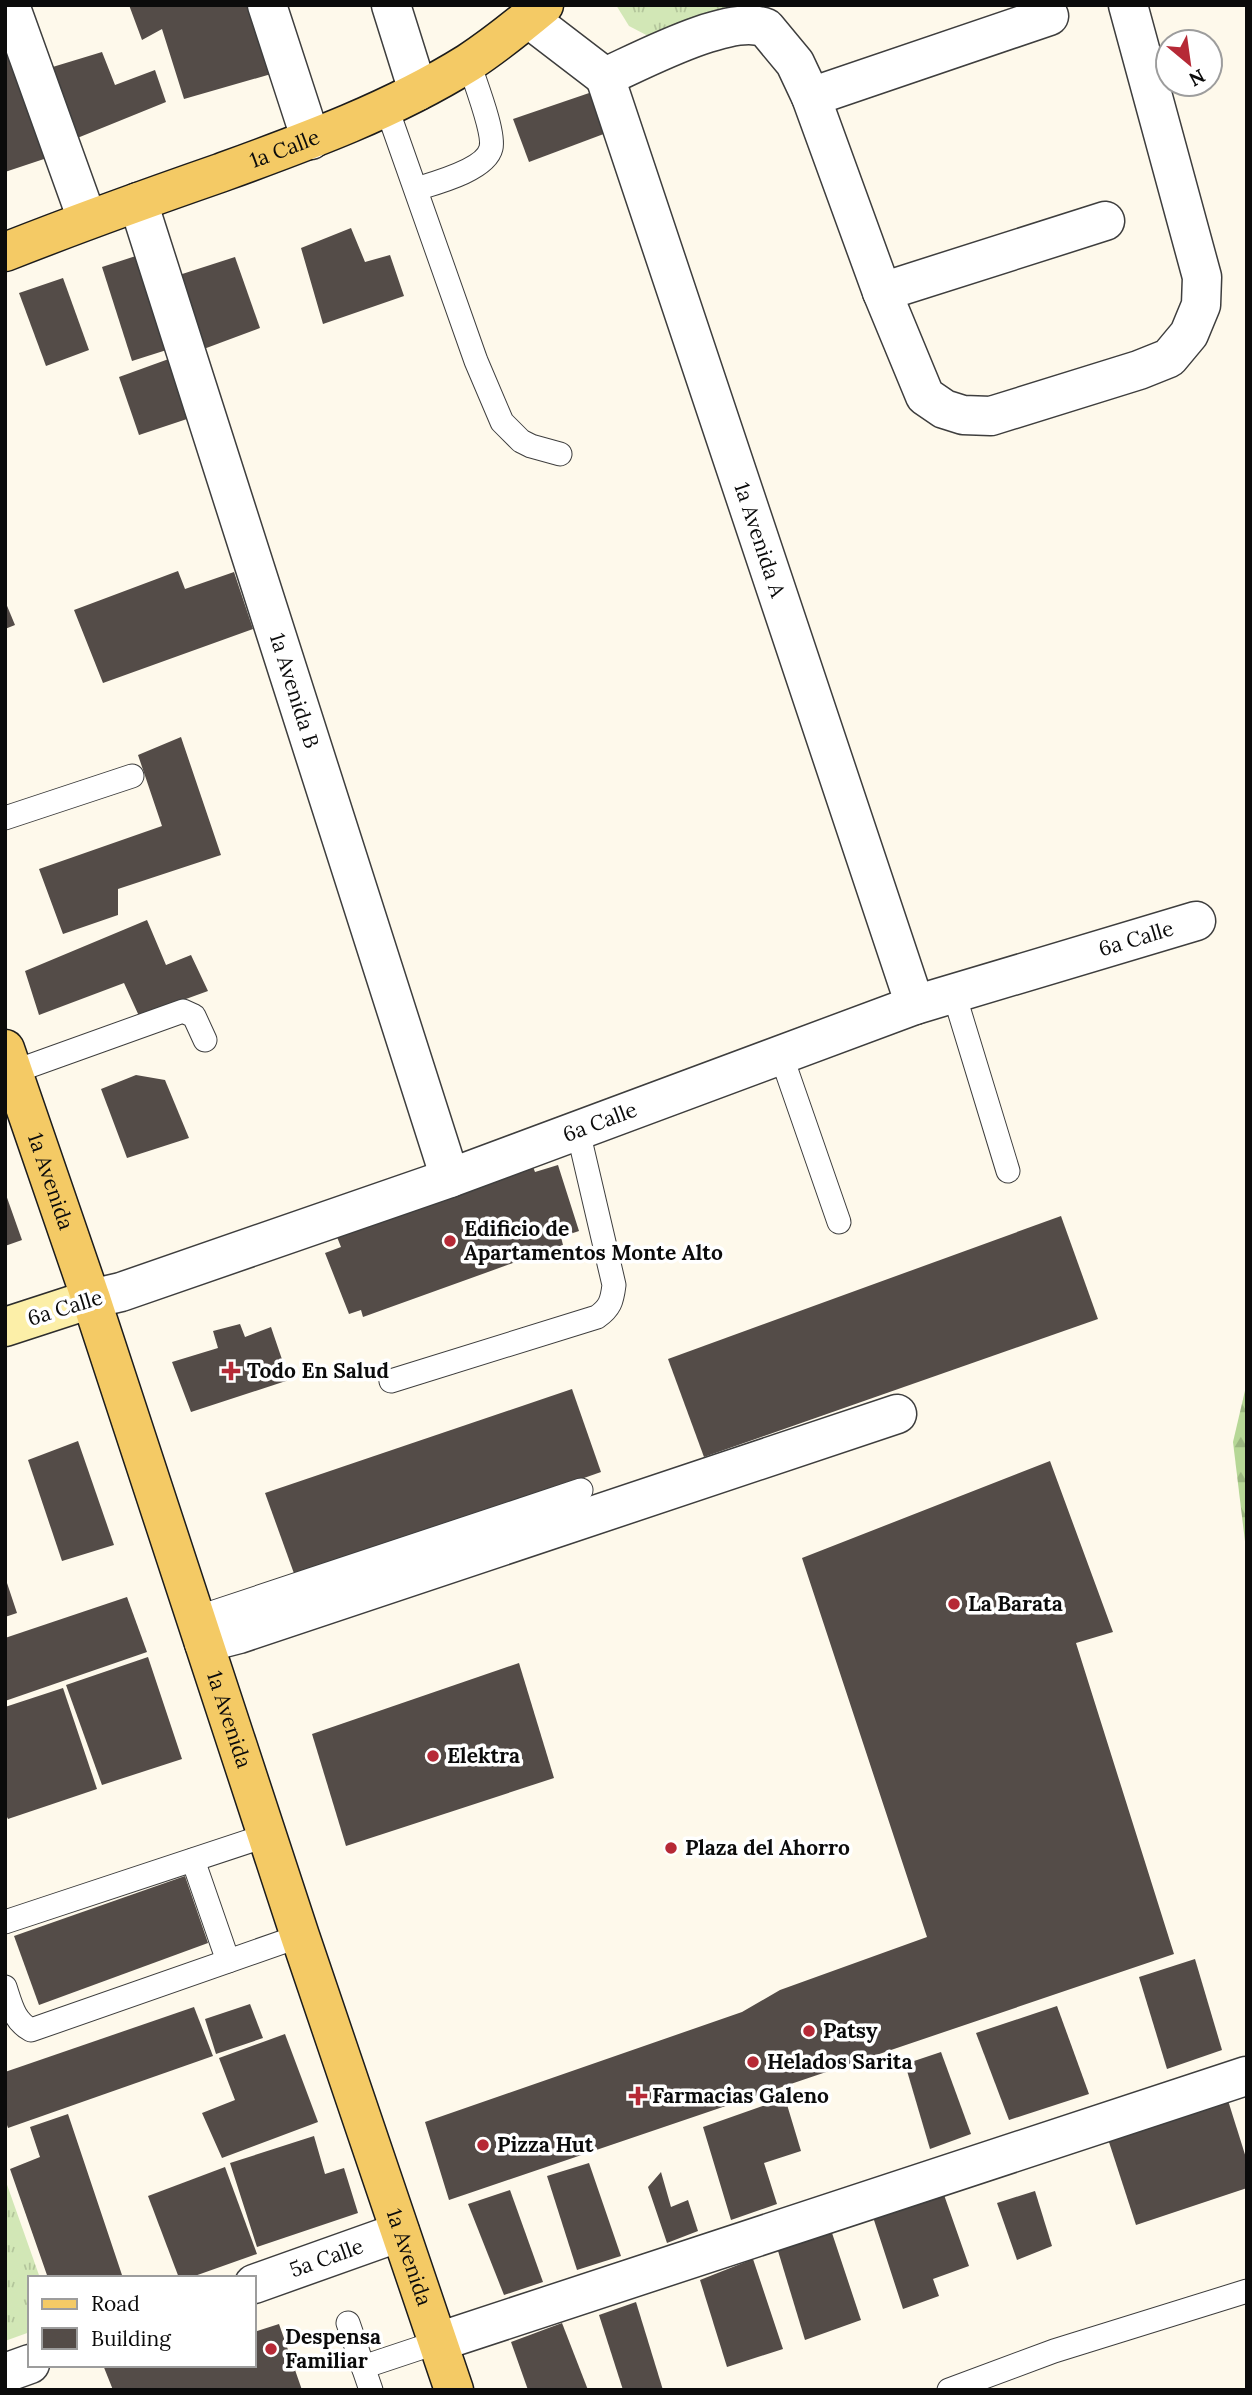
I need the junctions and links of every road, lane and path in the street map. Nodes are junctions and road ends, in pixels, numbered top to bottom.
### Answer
1 (10, 5) edge
2 (267, 5) edge
3 (391, 5) edge
4 (1128, 5) edge
5 (536, 12) edge
6 (1049, 16) dead end
7 (469, 62) junction
8 (606, 76) junction
9 (811, 97) junction
10 (402, 99) junction
11 (312, 140) junction
12 (416, 189) junction
13 (138, 202) junction
14 (87, 219) junction
15 (1105, 221) dead end
16 (5, 252) edge
17 (881, 292) junction
18 (560, 454) dead end
19 (132, 776) dead end
20 (5, 818) edge
21 (1196, 921) dead end
22 (954, 993) junction
23 (915, 1005) junction
24 (205, 1040) dead end
25 (781, 1055) junction
26 (9, 1061) edge
27 (578, 1131) junction
28 (1007, 1171) dead end
29 (450, 1178) junction
30 (839, 1222) dead end
31 (91, 1299) junction
32 (5, 1327) edge
33 (391, 1381) dead end
34 (897, 1414) dead end
35 (581, 1490) dead end
36 (200, 1630) junction
37 (268, 1835) junction
38 (193, 1860) junction
39 (5, 1922) edge
40 (300, 1936) junction
41 (228, 1961) junction
42 (5, 1987) edge
43 (1246, 2076) edge
44 (400, 2232) junction
45 (256, 2283) edge
46 (1247, 2291) edge
47 (348, 2323) dead end
48 (438, 2342) junction
49 (28, 2365) edge
50 (363, 2367) junction
51 (5, 2373) edge
52 (370, 2390) edge
53 (454, 2390) edge
54 (949, 2390) edge

1 - 14 street
2 - 11 street
3 - 10 street
4 - 17 street
5 - 7 main road, 1a Calle
5 - 8 street
6 - 9 street
7 - 10 main road, 1a Calle
7 - 12 lane
8 - 9 street
8 - 23 street, 1a Avenida A
9 - 17 street
10 - 11 main road, 1a Calle
10 - 12 lane
11 - 13 main road, 1a Calle
12 - 18 lane
13 - 14 main road, 1a Calle
13 - 29 street, 1a Avenida B
14 - 16 main road, 1a Calle
15 - 17 street
19 - 20 lane
21 - 22 street, 6a Calle
22 - 23 street, 6a Calle
22 - 28 lane
23 - 25 street, 6a Calle
24 - 26 lane
25 - 27 street, 6a Calle
25 - 30 lane
26 - 31 main road, 1a Avenida
27 - 29 street, 6a Calle
27 - 33 lane
29 - 31 street, 6a Calle
31 - 32 street, 6a Calle
31 - 36 main road, 1a Avenida
34 - 36 street
35 - 36 lane
36 - 37 main road, 1a Avenida
37 - 38 lane
37 - 40 main road, 1a Avenida
38 - 39 lane
38 - 41 lane
40 - 41 lane
40 - 44 main road, 1a Avenida
41 - 42 lane
43 - 48 street
44 - 45 street, 5a Calle
44 - 48 main road, 1a Avenida
46 - 54 lane
47 - 50 lane
48 - 50 lane
48 - 53 main road, 1a Avenida
49 - 51 street
50 - 52 lane

